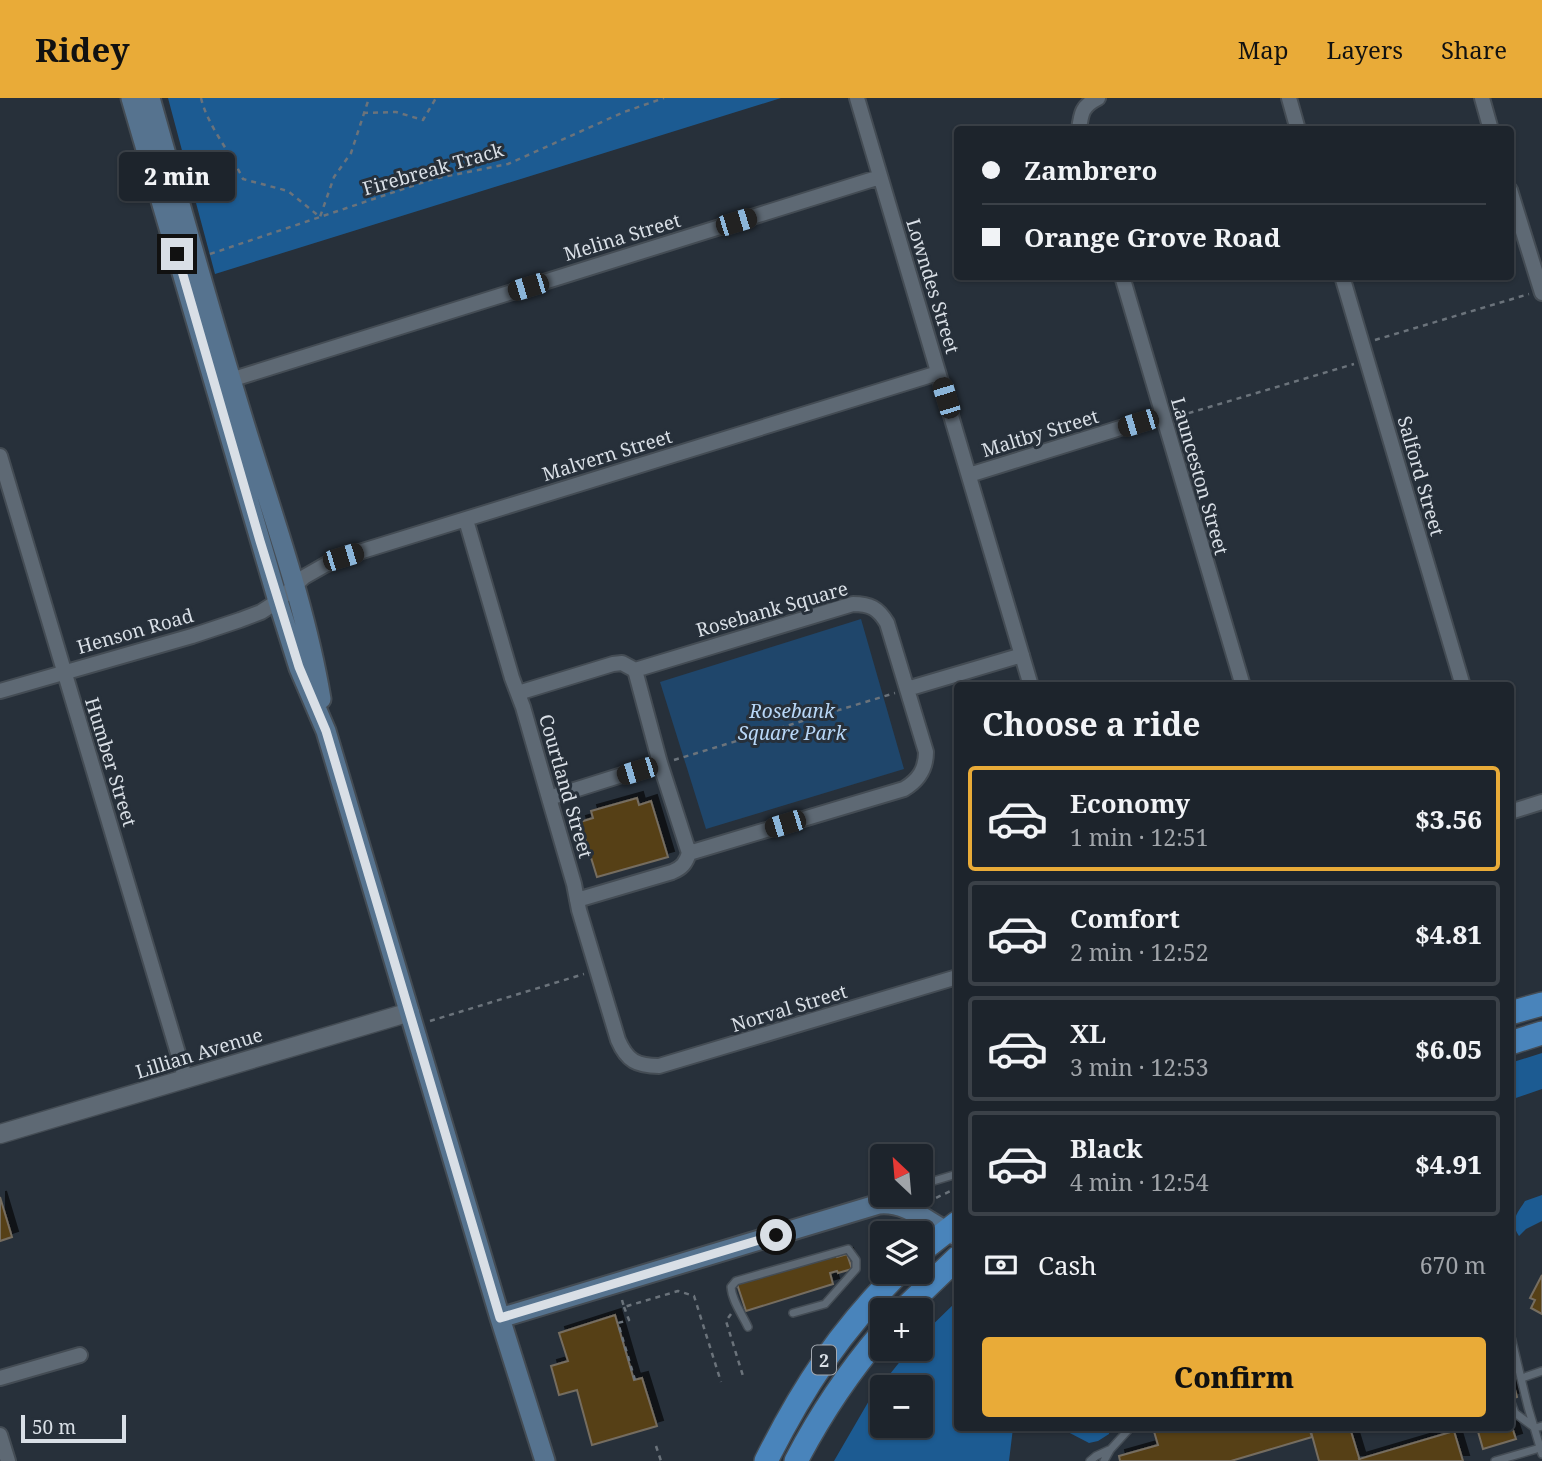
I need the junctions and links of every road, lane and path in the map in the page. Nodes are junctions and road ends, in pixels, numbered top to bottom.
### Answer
1 (131, 98) edge
2 (150, 98) edge
3 (201, 98) edge
4 (369, 98) edge
5 (436, 98) edge
6 (664, 98) edge
7 (857, 98) edge
8 (1098, 98) edge
9 (1289, 98) edge
10 (1482, 98) edge
11 (363, 113) junction
12 (1079, 126) edge
13 (1297, 126) edge
14 (1490, 126) edge
15 (880, 177) junction
16 (1514, 203) edge
17 (320, 217) junction
18 (206, 255) dead end
19 (1123, 280) edge
20 (1343, 280) edge
21 (1541, 292) edge
22 (1362, 344) junction
23 (1366, 360) junction
24 (938, 373) junction
25 (223, 382) junction
26 (1162, 415) junction
27 (1, 464) edge
28 (969, 475) junction
29 (466, 520) junction
30 (294, 587) junction
31 (278, 601) junction
32 (1022, 655) junction
33 (635, 670) junction
34 (64, 672) junction
35 (1030, 682) edge
36 (1241, 682) edge
37 (1462, 682) edge
38 (907, 690) junction
39 (0, 691) edge
40 (518, 694) junction
41 (326, 731) junction
42 (660, 763) junction
43 (549, 798) junction
44 (1542, 802) edge
45 (1514, 811) edge
46 (689, 853) junction
47 (577, 900) junction
48 (597, 970) junction
49 (954, 978) edge
50 (1542, 1004) edge
51 (1514, 1012) edge
52 (412, 1019) junction
53 (1542, 1033) edge
54 (1514, 1042) edge
55 (632, 1061) joint
56 (186, 1080) junction
57 (0, 1132) edge
58 (954, 1175) edge
59 (933, 1181) edge
60 (954, 1190) edge
61 (933, 1200) edge
62 (870, 1206) edge
63 (910, 1208) edge
64 (953, 1230) edge
65 (933, 1243) edge
66 (954, 1261) edge
67 (888, 1284) edge
68 (915, 1298) edge
69 (622, 1300) dead end
70 (624, 1307) junction
71 (741, 1311) junction
72 (793, 1313) dead end
73 (500, 1318) junction
74 (748, 1327) dead end
75 (870, 1347) edge
76 (80, 1355) dead end
77 (1514, 1356) edge
78 (1542, 1371) edge
79 (743, 1376) dead end
80 (0, 1378) edge
81 (1522, 1378) junction
82 (635, 1380) dead end
83 (721, 1382) dead end
84 (1514, 1410) edge
85 (1538, 1427) edge
86 (1126, 1431) edge
87 (0, 1436) edge
88 (656, 1446) dead end
89 (1110, 1450) junction
90 (1541, 1451) edge
91 (8, 1461) edge
92 (544, 1461) edge
93 (661, 1461) edge
94 (766, 1461) edge
95 (796, 1461) edge
96 (1090, 1461) edge
97 (1104, 1461) edge
98 (1495, 1461) edge

1 - 25 main road
2 - 25 main road
3 - 17 path
4 - 11 path
5 - 11 path
6 - 17 path, Firebreak Track
7 - 15 street, Lowndes Street
8 - 12 street
9 - 13 street
10 - 14 street
11 - 17 path
15 - 24 street, Lowndes Street
15 - 25 street, Melina Street
16 - 21 street
17 - 18 path, Firebreak Track
19 - 26 street, Launceston Street
20 - 22 street, Salford Street
21 - 22 path
22 - 23 street, Salford Street
23 - 26 path
23 - 37 street, Salford Street
24 - 28 street, Lowndes Street
24 - 29 street, Malvern Street
25 - 30 main road
25 - 31 main road
26 - 28 street, Maltby Street
26 - 36 street, Launceston Street
27 - 34 street, Humber Street
28 - 32 street, Lowndes Street
29 - 30 street, Malvern Street
29 - 40 street, Courtland Street
30 - 31 street, Henson Road
30 - 41 main road
31 - 34 street, Henson Road
31 - 41 main road
32 - 35 street, Lowndes Street
32 - 38 street
33 - 38 street, Rosebank Square
33 - 40 street, Rosebank Square
33 - 42 street
34 - 39 street, Henson Road
34 - 56 street, Humber Street
38 - 42 path
38 - 46 street, Rosebank Square
40 - 43 street, Courtland Street
41 - 52 main road
42 - 43 street
42 - 46 street
43 - 47 street, Courtland Street
44 - 45 street
46 - 47 street, Rosebank Square
47 - 48 street, Courtland Street
48 - 52 path
48 - 55 street, Courtland Street
49 - 55 street, Norval Street
50 - 51 highway
52 - 56 street, Lillian Avenue
52 - 73 main road
53 - 54 highway
56 - 57 street, Lillian Avenue
58 - 59 lane
60 - 61 path
62 - 73 main road
63 - 64 main road
64 - 65 highway
66 - 68 highway
67 - 94 highway, 2
69 - 70 path
70 - 82 path
70 - 83 path
71 - 72 lane
71 - 74 lane
71 - 79 path
73 - 92 main road
75 - 95 highway, 2
76 - 80 street
77 - 81 lane
78 - 81 lane
81 - 85 lane
84 - 85 lane
85 - 90 lane
86 - 89 lane
87 - 91 street
88 - 93 path
89 - 96 lane
89 - 97 lane
90 - 98 lane

